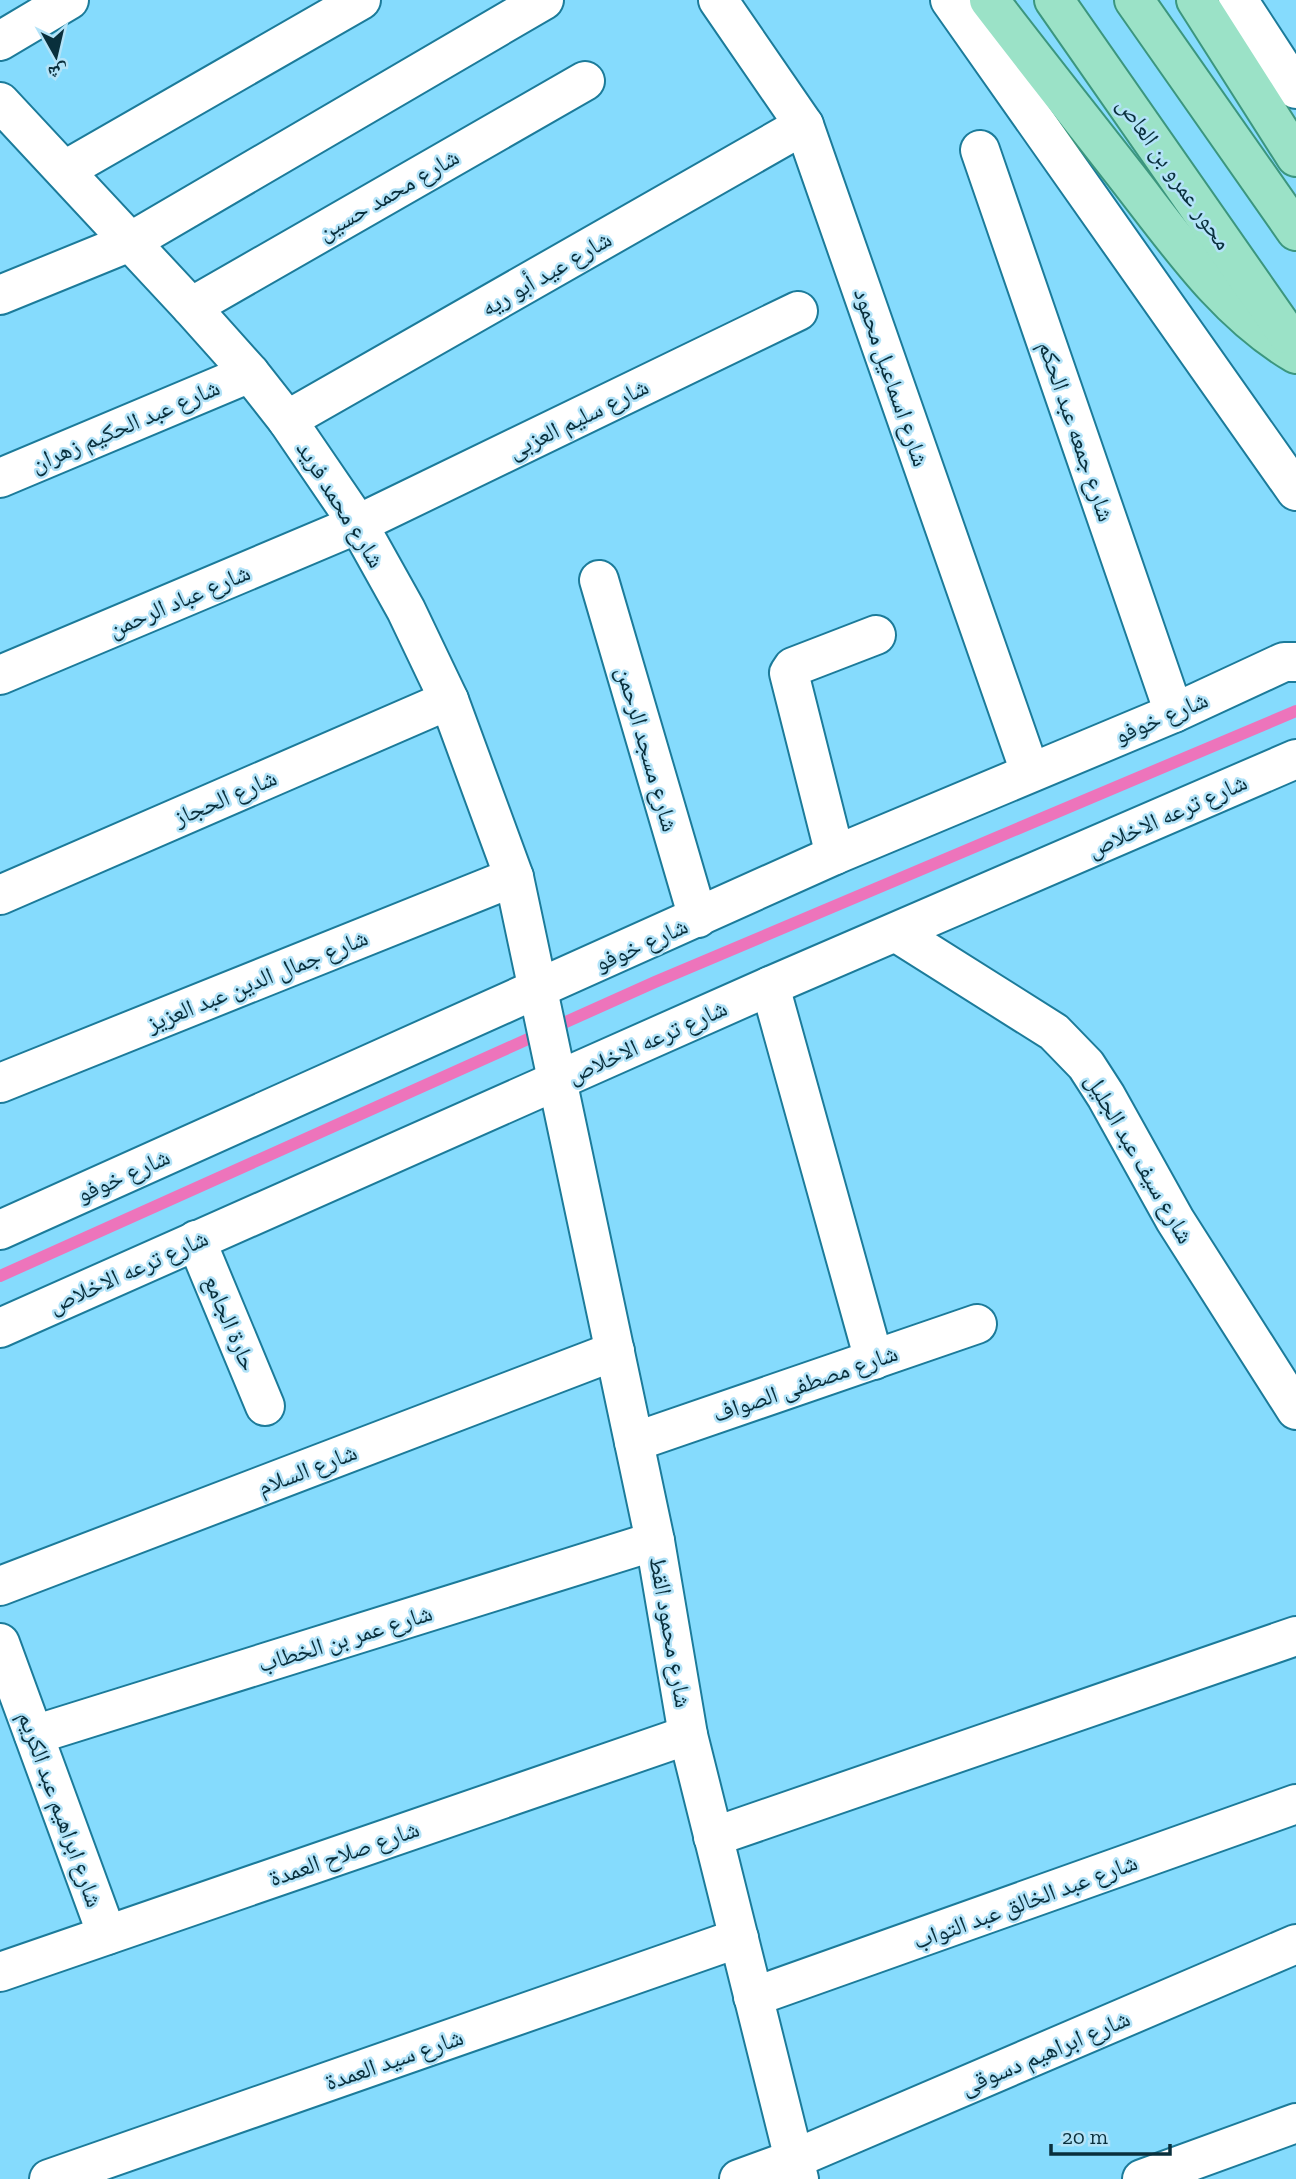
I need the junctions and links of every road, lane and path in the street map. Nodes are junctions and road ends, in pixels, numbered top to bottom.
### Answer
1 (69, 0) edge
2 (361, 0) edge
3 (544, 0) edge
4 (718, 0) edge
5 (950, 0) edge
6 (989, 0) edge
7 (1054, 0) edge
8 (1135, 0) edge
9 (1196, 0) edge
10 (1238, 0) edge
11 (0, 41) edge
12 (585, 81) dead end
13 (1296, 89) edge
14 (0, 103) edge
15 (804, 125) junction
16 (980, 150) dead end
17 (1296, 158) edge
18 (65, 170) junction
19 (1296, 231) edge
20 (130, 242) junction
21 (0, 295) edge
22 (191, 307) junction
23 (798, 311) dead end
24 (1296, 347) edge
25 (1296, 354) edge
26 (250, 373) junction
27 (287, 420) junction
28 (0, 478) edge
29 (1296, 491) edge
30 (358, 524) junction
31 (599, 580) dead end
32 (876, 635) dead end
33 (1290, 662) edge
34 (0, 676) edge
35 (449, 700) junction
36 (1174, 713) junction
37 (1296, 759) edge
38 (1030, 772) junction
39 (835, 855) junction
40 (514, 877) junction
41 (0, 895) edge
42 (698, 918) junction
43 (897, 933) junction
44 (770, 986) junction
45 (538, 990) junction
46 (557, 1082) junction
47 (0, 1083) edge
48 (0, 1230) edge
49 (196, 1240) junction
50 (977, 1324) dead end
51 (0, 1328) edge
52 (615, 1351) junction
53 (874, 1360) junction
54 (265, 1406) dead end
55 (1296, 1410) edge
56 (634, 1442) junction
57 (656, 1541) junction
58 (0, 1586) edge
59 (1296, 1636) edge
60 (0, 1643) edge
61 (34, 1735) junction
62 (688, 1735) junction
63 (1296, 1804) edge
64 (713, 1837) junction
65 (107, 1935) junction
66 (739, 1938) junction
67 (1296, 1944) edge
68 (0, 1972) edge
69 (753, 1997) junction
70 (1296, 2123) edge
71 (797, 2169) edge
72 (49, 2179) edge
73 (739, 2179) edge
74 (1142, 2179) edge

1 - 11 street
2 - 18 street
3 - 20 street
4 - 15 street, شارع اسماعيل محمود
5 - 29 street
6 - 25 main road
7 - 24 main road, محور عمرو بن العاص
8 - 19 main road
9 - 17 main road
10 - 13 street
12 - 22 street, شارع محمد حسين
14 - 18 street, شارع محمد فريد
15 - 27 street, شارع عيد أبو ريه
15 - 38 street, شارع اسماعيل محمود
16 - 36 street, شارع جمعه عبد الحكم
18 - 20 street, شارع محمد فريد
20 - 21 street
20 - 22 street, شارع محمد فريد
22 - 26 street, شارع محمد فريد
23 - 30 street, شارع سليم العزبى
26 - 27 street, شارع محمد فريد
26 - 28 street, شارع عبد الحكيم زهران
27 - 30 street, شارع محمد فريد
30 - 34 street, شارع عباد الرحمن
30 - 35 street, شارع محمد فريد
31 - 42 street, شارع مسجد الرحمن
32 - 39 street
33 - 36 street, شارع خوفو
35 - 40 street, شارع محمد فريد
35 - 41 street, شارع الحجاز
36 - 38 street, شارع خوفو
37 - 43 street, شارع ترعه الاخلاص
38 - 39 street, شارع خوفو
39 - 42 street, شارع خوفو
40 - 45 street, شارع محمد فريد
40 - 47 street, شارع جمال الدين عبد العزيز
42 - 45 street, شارع خوفو
43 - 44 street, شارع ترعه الاخلاص
43 - 55 street, شارع سيف عبد الجليل
44 - 46 street, شارع ترعه الاخلاص
44 - 53 street
45 - 46 street, شارع محمد فريد
45 - 48 street, شارع خوفو
46 - 49 street, شارع ترعه الاخلاص
46 - 52 street, شارع محمود القط
49 - 51 street, شارع ترعه الاخلاص
49 - 54 street, حارة الجامع
50 - 53 street, شارع مصطفى الصواف
52 - 56 street, شارع محمود القط
52 - 58 street, شارع السلام
53 - 56 street, شارع مصطفى الصواف
56 - 57 street, شارع محمود القط
57 - 61 street, شارع عمر بن الخطاب
57 - 62 street, شارع محمود القط
59 - 64 street
60 - 61 street, شارع ابراهيم عبد الكريم
61 - 65 street, شارع ابراهيم عبد الكريم
62 - 64 street, شارع محمود القط
62 - 65 street, شارع صلاح العمدة
63 - 69 street, شارع عبد الخالق عبد التواب
64 - 66 street, شارع محمود القط
65 - 68 street, شارع صلاح العمدة
66 - 69 street, شارع محمود القط
66 - 72 street, شارع سيد العمدة
67 - 71 street, شارع ابراهيم دسوقى
69 - 71 street, شارع محمود القط
70 - 74 street
71 - 73 street, شارع ابراهيم دسوقى

